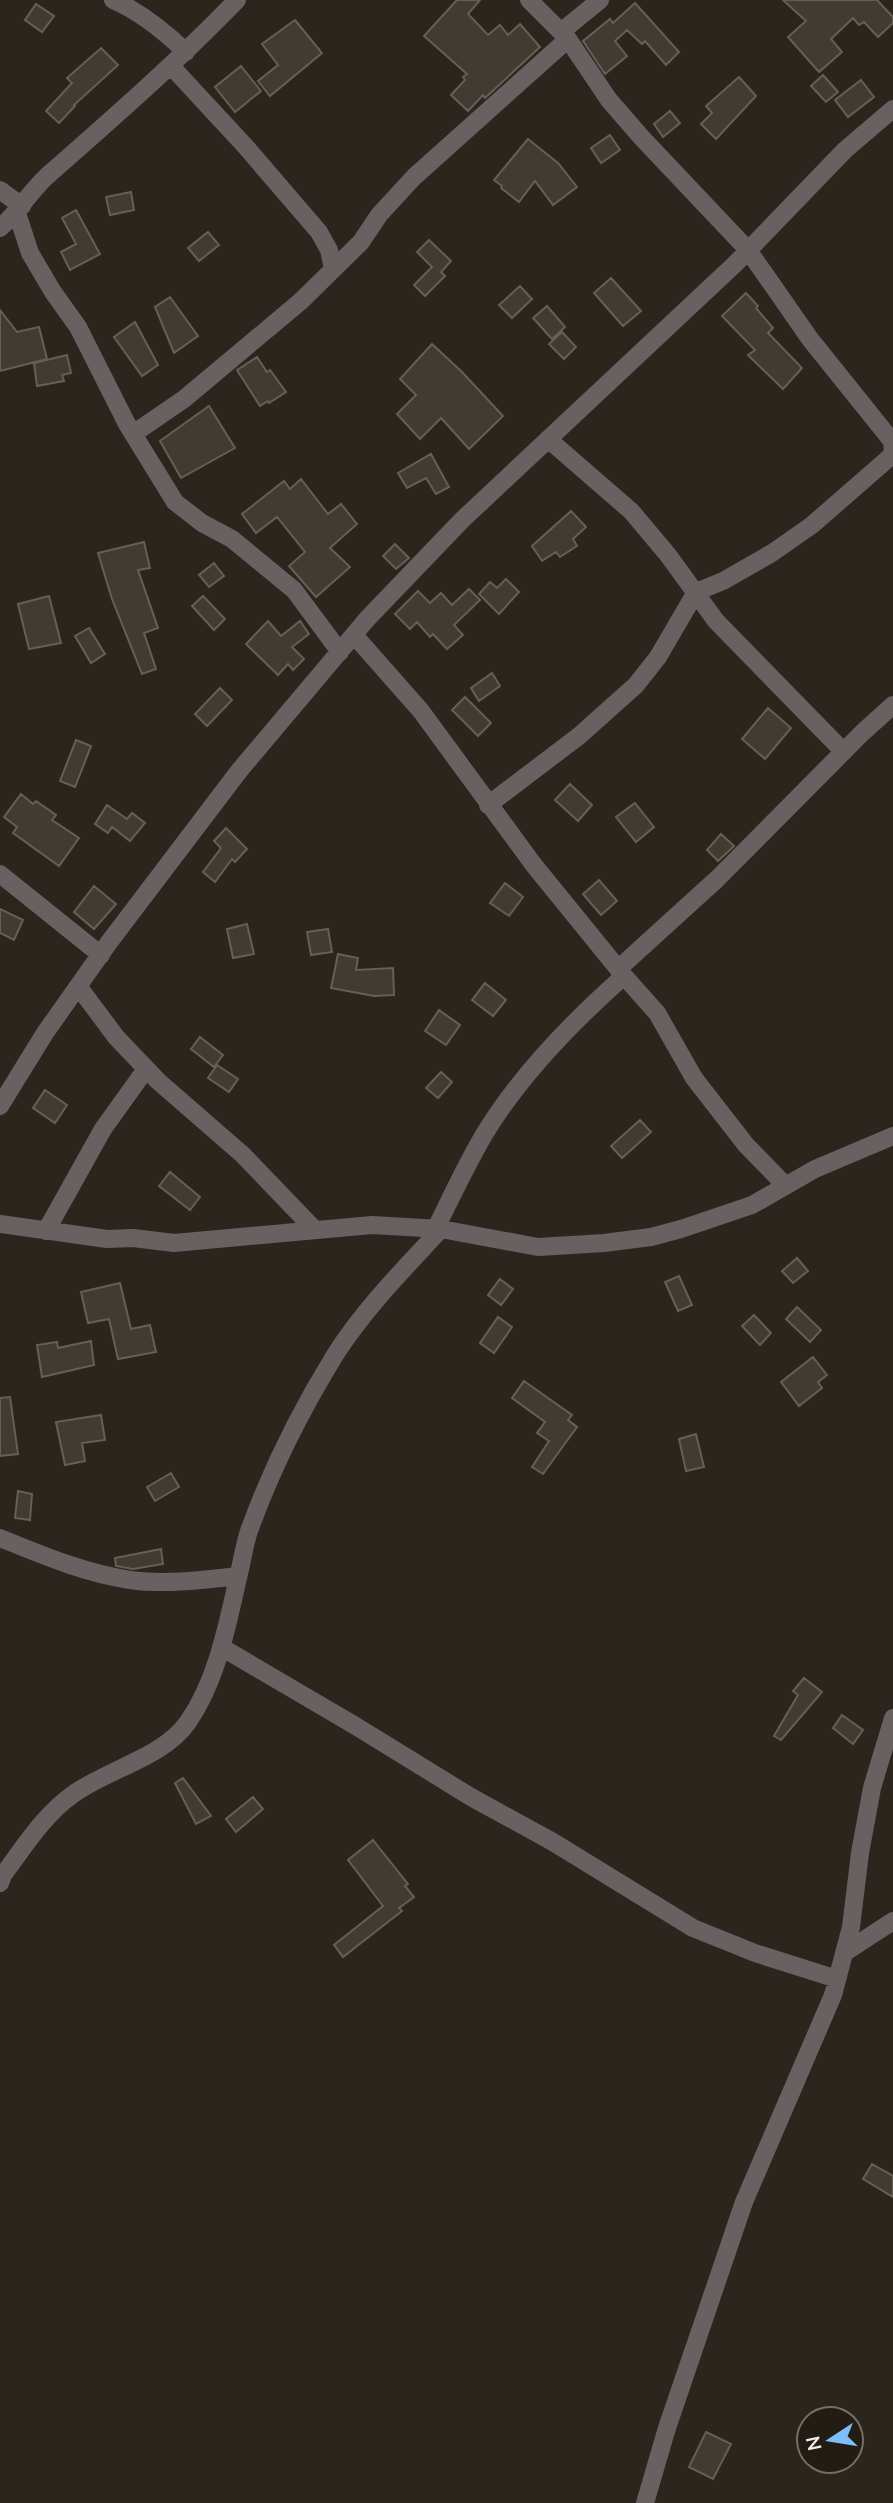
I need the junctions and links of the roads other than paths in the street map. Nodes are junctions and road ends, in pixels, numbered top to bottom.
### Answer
1 (113, 0) edge
2 (237, 0) edge
3 (529, 0) edge
4 (600, 0) edge
5 (565, 35) junction
6 (186, 52) junction
7 (172, 66) junction
8 (893, 109) edge
9 (0, 190) edge
10 (19, 210) junction
11 (0, 228) edge
12 (748, 250) junction
13 (333, 270) junction
14 (132, 433) junction
15 (548, 439) junction
16 (696, 592) junction
17 (354, 635) junction
18 (340, 652) junction
19 (893, 705) edge
20 (843, 751) junction
21 (488, 805) junction
22 (0, 874) edge
23 (101, 955) junction
24 (621, 972) junction
25 (78, 986) junction
26 (146, 1069) junction
27 (0, 1106) edge
28 (893, 1136) edge
29 (785, 1185) junction
30 (0, 1224) edge
31 (438, 1228) junction
32 (315, 1230) junction
33 (46, 1231) junction
34 (0, 1538) edge
35 (238, 1576) junction
36 (220, 1647) junction
37 (893, 1718) edge
38 (0, 1883) edge
39 (893, 1921) edge
40 (844, 1954) junction
41 (837, 1979) junction
42 (645, 2503) edge

1 - 6 street
2 - 6 street
3 - 5 street
4 - 5 street
5 - 12 street
5 - 13 street
6 - 7 street
7 - 10 street
7 - 13 street
8 - 12 street
9 - 10 street
10 - 11 street
10 - 14 street
12 - 15 street
12 - 16 street
13 - 14 street
14 - 18 street
15 - 16 street
15 - 17 street
16 - 20 street
16 - 21 street
17 - 18 street
17 - 21 street
18 - 23 street
19 - 20 street
20 - 24 street
21 - 24 street
22 - 23 street
23 - 25 street
24 - 29 street
24 - 31 street
25 - 26 street
25 - 27 street
26 - 32 street
26 - 33 street
28 - 29 street
29 - 31 street
30 - 33 street
31 - 32 street
31 - 35 street
32 - 33 street
34 - 35 street
35 - 36 street
36 - 38 street
36 - 41 street
37 - 40 street
39 - 40 street
40 - 41 street
41 - 42 street

